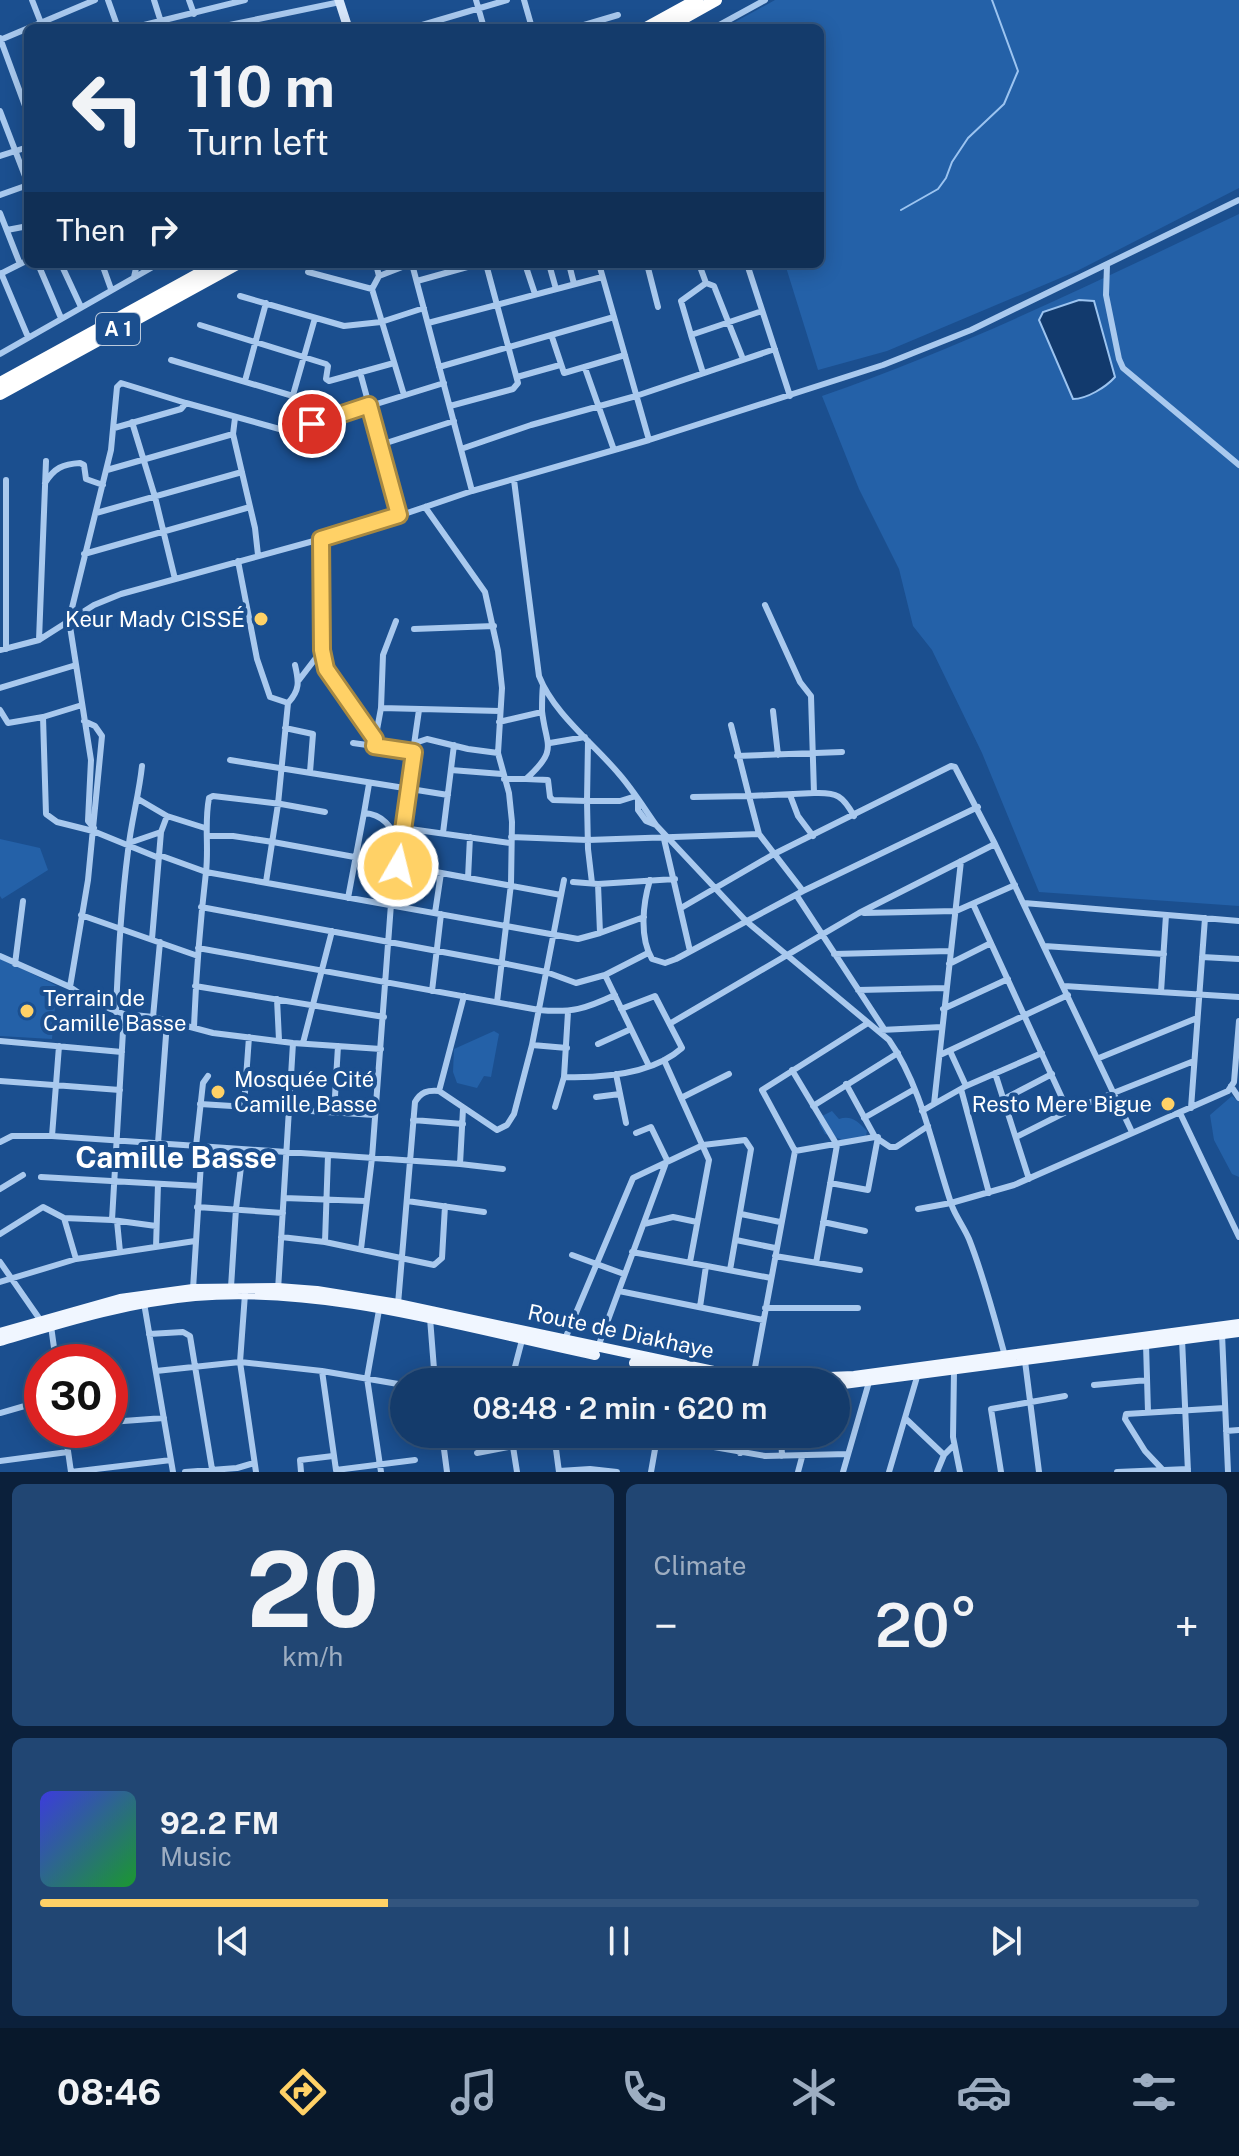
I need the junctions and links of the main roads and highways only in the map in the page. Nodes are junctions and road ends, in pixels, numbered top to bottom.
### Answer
1 (697, 0) edge
2 (716, 0) edge
3 (653, 24) edge
4 (673, 24) edge
5 (210, 268) edge
6 (230, 268) edge
7 (0, 383) edge
8 (0, 394) edge
9 (278, 1292) junction
10 (430, 1316) junction
11 (46, 1324) junction
12 (1239, 1324) edge
13 (1239, 1332) edge
14 (0, 1333) edge
15 (0, 1341) edge
16 (660, 1368) edge
17 (870, 1379) junction
18 (850, 1383) edge

1 - 3 highway
2 - 4 highway
5 - 7 highway, A 1
6 - 8 highway, A 1
9 - 10 main road, Route de Diakhaye
9 - 10 main road, Route de Diakhaye
9 - 11 main road, Route de Diakhaye
9 - 11 main road, Route de Diakhaye
10 - 16 main road, Route de Diakhaye
10 - 17 main road, Route de Diakhaye
11 - 14 main road, Route de Diakhaye
11 - 15 main road, Route de Diakhaye
12 - 17 main road, Route de Diakhaye
13 - 17 main road, Route de Diakhaye
17 - 18 main road, Route de Diakhaye

